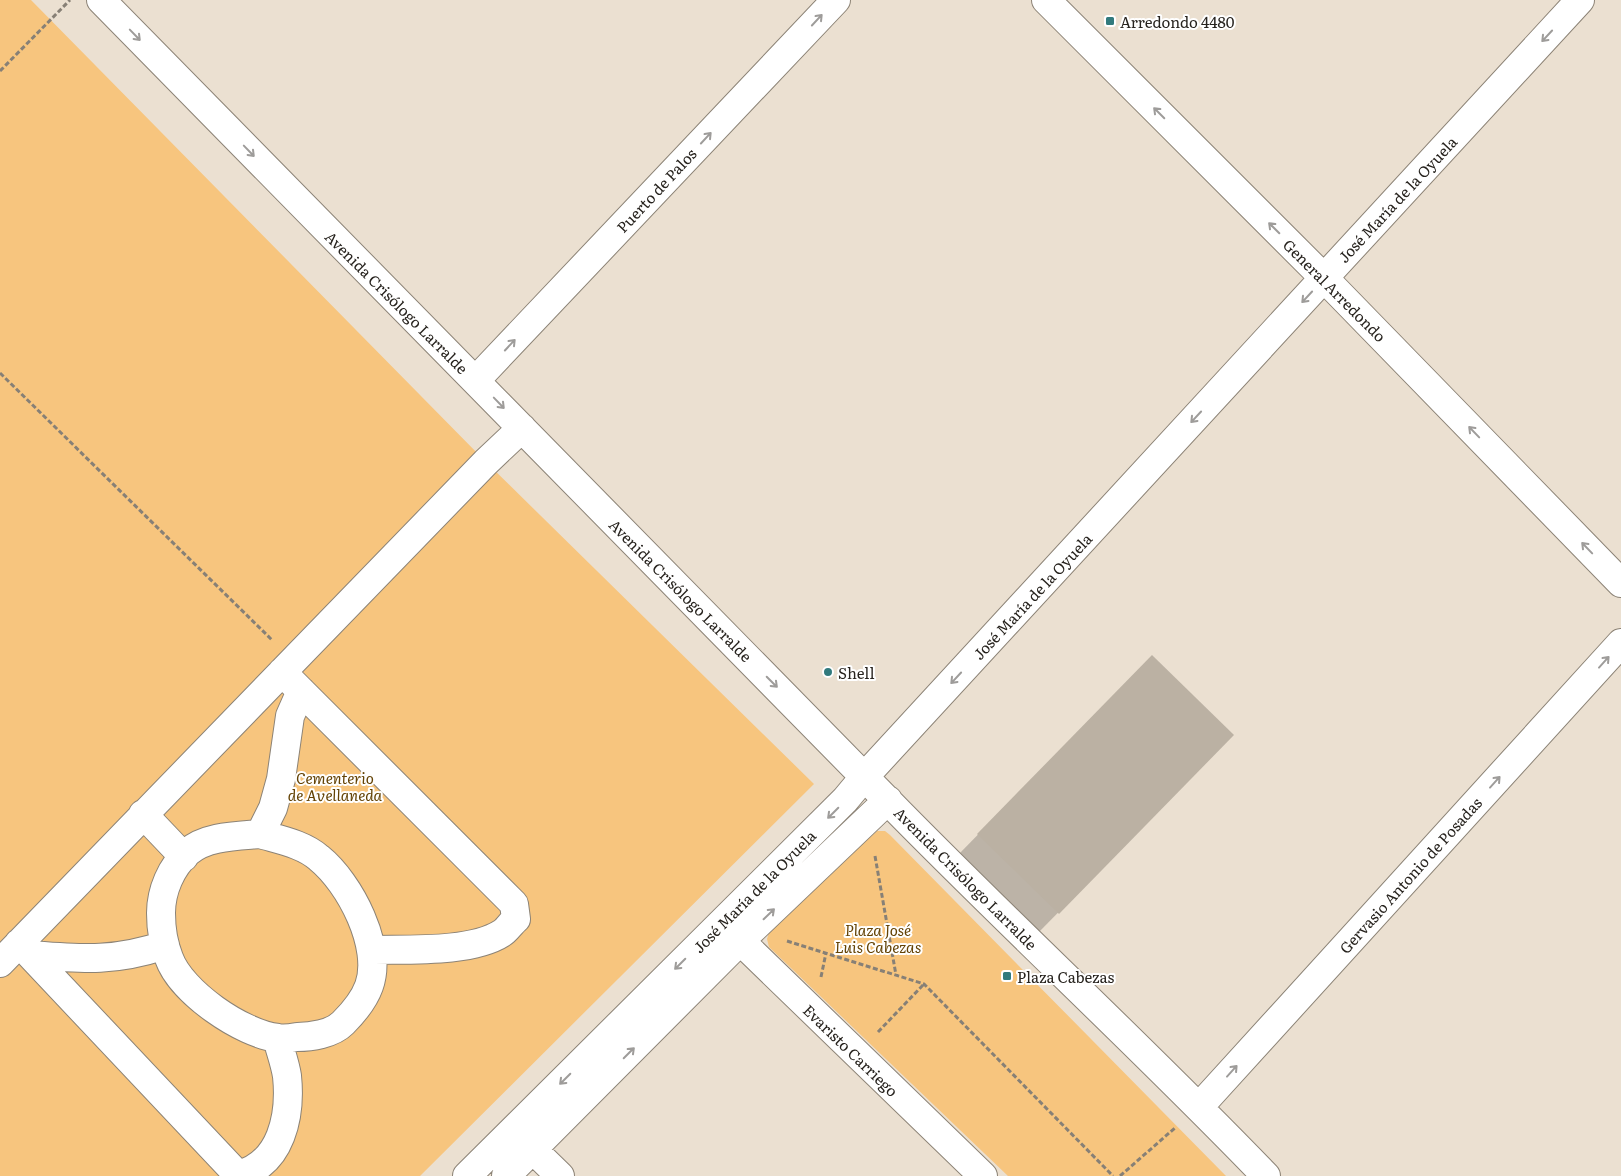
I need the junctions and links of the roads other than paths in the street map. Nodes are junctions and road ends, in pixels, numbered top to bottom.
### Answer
1 (101, 0) edge
2 (836, 0) edge
3 (1046, 0) edge
4 (1580, 0) edge
5 (1324, 278) junction
6 (476, 380) junction
7 (522, 428) junction
8 (1621, 583) edge
9 (1621, 643) edge
10 (288, 666) junction
11 (301, 691) junction
12 (865, 776) junction
13 (888, 800) junction
14 (143, 814) junction
15 (260, 834) junction
16 (184, 857) junction
17 (731, 933) junction
18 (165, 946) junction
19 (25, 949) junction
20 (370, 950) junction
21 (0, 963) edge
22 (277, 1038) junction
23 (1200, 1107) junction
24 (514, 1130) junction
25 (533, 1150) junction
26 (467, 1176) edge
27 (506, 1176) edge
28 (560, 1176) edge
29 (982, 1176) edge
30 (1266, 1176) edge

1 -> 6 street, Avenida Crisólogo Larralde
6 -> 2 street, Puerto de Palos
5 -> 3 street, General Arredondo
4 -> 5 street, José María de la Oyuela
8 -> 5 street, General Arredondo
5 -> 12 street, José María de la Oyuela
6 -> 7 street, Avenida Crisólogo Larralde
7 - 10 street
7 -> 12 street, Avenida Crisólogo Larralde
23 -> 9 street, Gervasio Antonio de Posadas
10 - 11 street
10 - 14 street
11 - 15 street
11 - 20 street
12 - 13 street, Avenida Crisólogo Larralde
12 -> 17 street, José María de la Oyuela
17 -> 13 street, José María de la Oyuela
13 - 23 street, Avenida Crisólogo Larralde
14 - 16 street
14 - 19 street
15 - 16 street
15 - 20 street
16 - 18 street
17 -> 24 street, José María de la Oyuela
25 -> 17 street, José María de la Oyuela
17 - 29 street, Evaristo Carriego
18 - 19 street
18 - 22 street
19 - 21 street
19 - 22 street
20 - 22 street
23 - 30 street, Avenida Crisólogo Larralde
24 - 25 street
24 - 26 street, José María de la Oyuela
25 - 27 street, José María de la Oyuela
25 - 28 street

